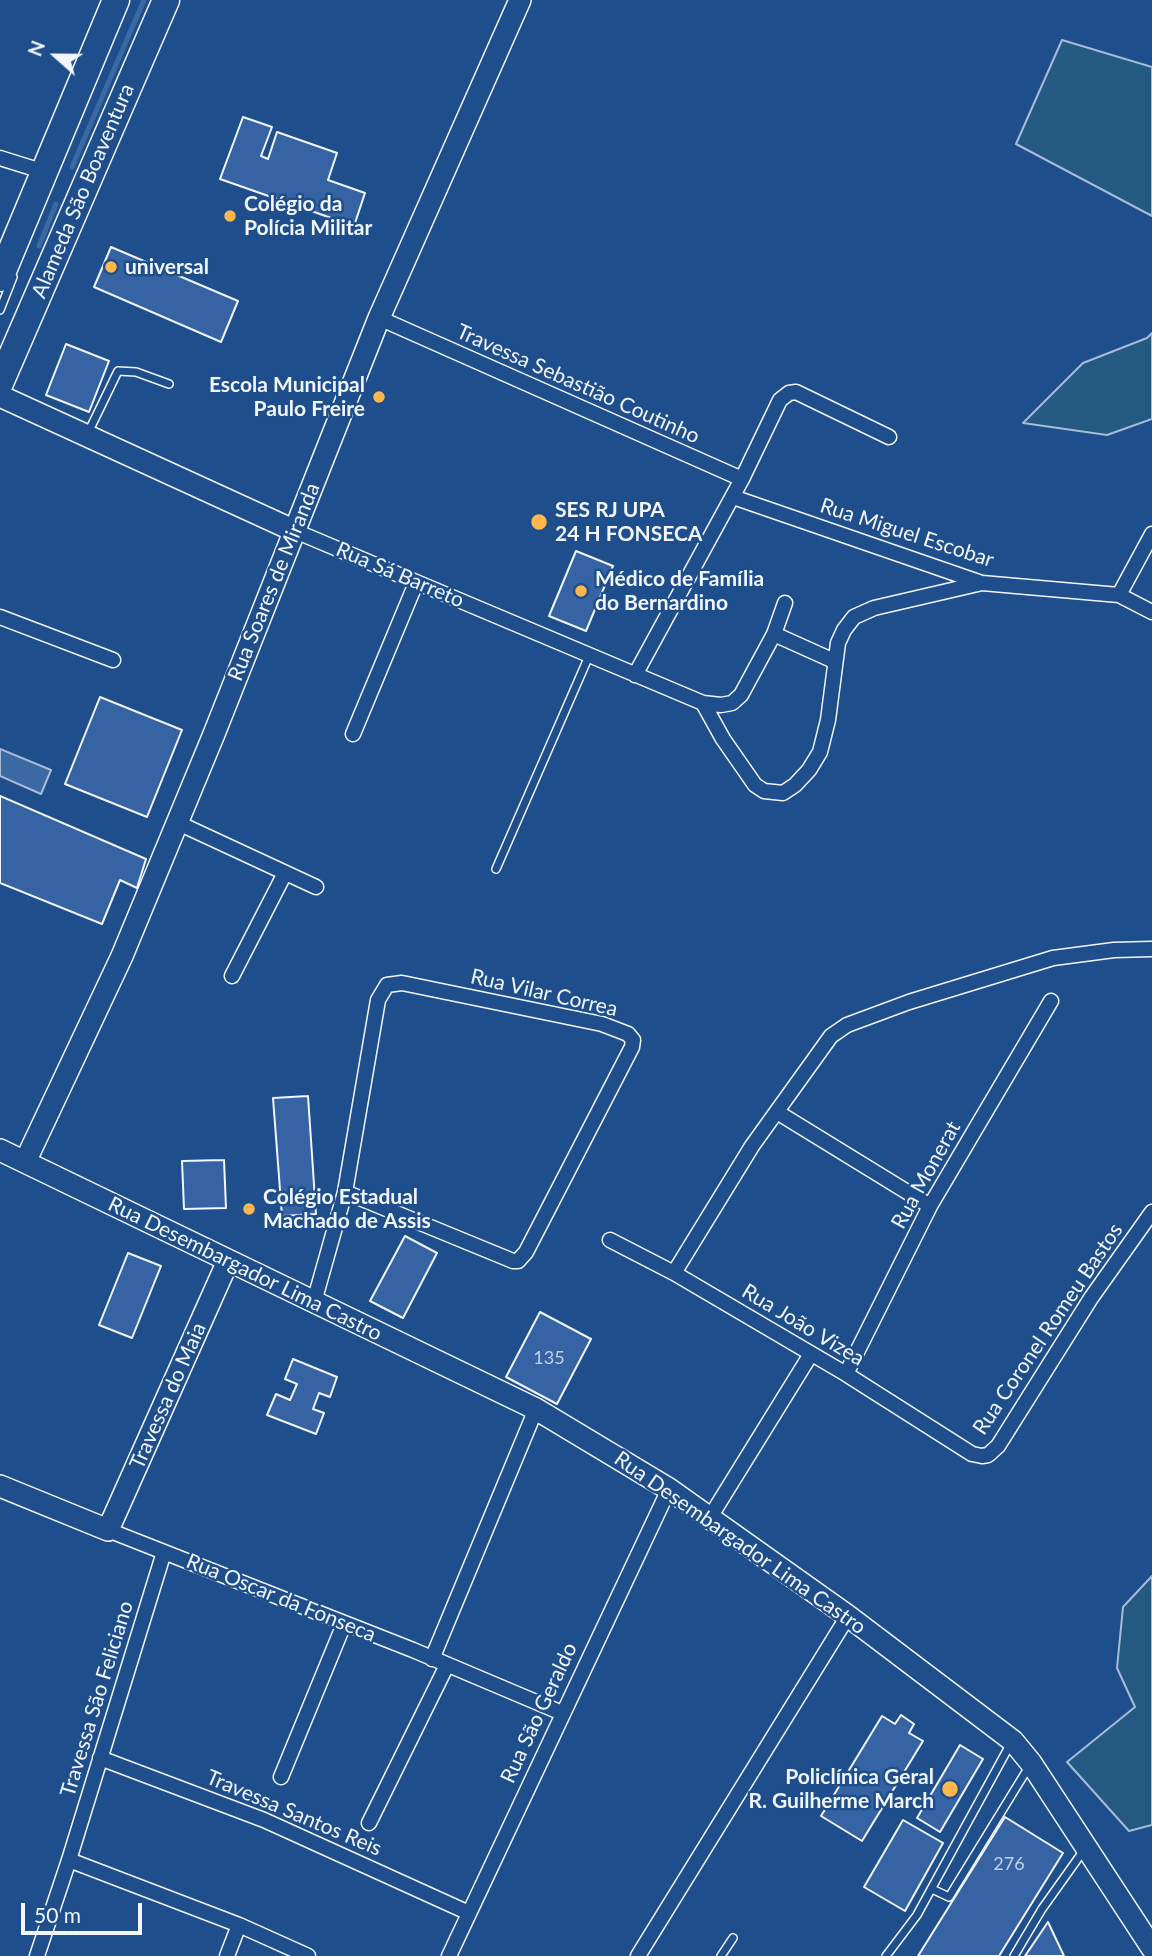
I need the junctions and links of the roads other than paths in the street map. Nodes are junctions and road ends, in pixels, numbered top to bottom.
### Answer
1 (116, 0) edge
2 (166, 0) edge
3 (520, 0) edge
4 (0, 158) edge
5 (46, 172) junction
6 (12, 263) edge
7 (0, 310) edge
8 (380, 318) junction
9 (0, 383) edge
10 (169, 384) dead end
11 (0, 396) edge
12 (87, 436) junction
13 (889, 437) dead end
14 (742, 478) junction
15 (733, 497) junction
16 (295, 531) junction
17 (1152, 534) edge
18 (416, 583) junction
19 (982, 583) junction
20 (1119, 595) junction
21 (785, 603) dead end
22 (1152, 612) edge
23 (0, 617) edge
24 (774, 634) junction
25 (589, 656) junction
26 (113, 660) dead end
27 (834, 661) junction
28 (635, 675) junction
29 (703, 703) junction
30 (353, 734) dead end
31 (176, 822) junction
32 (496, 869) dead end
33 (285, 873) junction
34 (316, 887) dead end
35 (1152, 949) edge
36 (232, 976) dead end
37 (1051, 1001) dead end
38 (777, 1112) junction
39 (0, 1150) edge
40 (25, 1162) junction
41 (345, 1192) junction
42 (930, 1206) junction
43 (1152, 1212) edge
44 (610, 1240) dead end
45 (228, 1261) junction
46 (674, 1273) junction
47 (314, 1302) junction
48 (811, 1354) junction
49 (846, 1374) junction
50 (536, 1409) junction
51 (972, 1454) joint
52 (0, 1486) edge
53 (668, 1489) junction
54 (709, 1519) junction
55 (108, 1530) junction
56 (164, 1552) junction
57 (848, 1616) junction
58 (344, 1624) junction
59 (432, 1659) junction
60 (447, 1665) junction
61 (562, 1713) junction
62 (1013, 1741) junction
63 (100, 1758) junction
64 (1031, 1762) junction
65 (281, 1777) dead end
66 (369, 1823) dead end
67 (1087, 1846) junction
68 (69, 1860) junction
69 (932, 1889) junction
70 (469, 1913) junction
71 (239, 1925) junction
72 (733, 1938) dead end
73 (1152, 1948) edge
74 (37, 1956) edge
75 (226, 1956) edge
76 (308, 1956) edge
77 (449, 1956) edge
78 (638, 1956) edge
79 (721, 1956) edge
80 (886, 1956) edge
81 (1014, 1956) edge

1 - 5 highway, Alameda São Boaventura
2 - 9 highway, Alameda São Boaventura
3 - 8 street, Rua Soares de Miranda
4 - 5 street
5 - 6 highway, Alameda São Boaventura
6 - 7 lane
8 - 14 street, Travessa Sebastião Coutinho
8 - 16 street, Rua Soares de Miranda
10 - 12 lane
11 - 12 street, Rua Sá Barreto
12 - 16 street, Rua Sá Barreto
13 - 14 street
14 - 15 street
15 - 19 street, Rua Miguel Escobar
15 - 28 street
16 - 18 street, Rua Sá Barreto
16 - 31 street, Rua Soares de Miranda
17 - 20 street
18 - 25 street, Rua Sá Barreto
18 - 30 street
19 - 20 street, Rua Miguel Escobar
19 - 27 street
20 - 22 street, Rua Miguel Escobar
21 - 24 street, Rua Sá Barreto
23 - 26 street
24 - 27 street
24 - 29 street, Rua Sá Barreto
25 - 28 street, Rua Sá Barreto
25 - 32 lane
27 - 29 street
28 - 29 street, Rua Sá Barreto
31 - 33 street
31 - 40 street, Rua Soares de Miranda
33 - 34 street
33 - 36 street
35 - 38 street
37 - 42 street, Rua Monerat
38 - 42 street
38 - 46 street
39 - 40 street, Rua Desembargador Lima Castro
40 - 45 street, Rua Desembargador Lima Castro
41 - 41 street, Rua Vilar Correa
41 - 47 street, Rua Vilar Correa
42 - 49 street, Rua Monerat
43 - 51 street, Rua Coronel Romeu Bastos
44 - 46 street, Rua João Vizea
45 - 47 street, Rua Desembargador Lima Castro
45 - 55 street, Travessa do Maia
46 - 48 street, Rua João Vizea
47 - 50 street, Rua Desembargador Lima Castro
48 - 49 street, Rua João Vizea
48 - 54 street
49 - 51 street, Rua João Vizea
50 - 53 street, Rua Desembargador Lima Castro
50 - 59 street
52 - 55 street, Rua Oscar da Fonseca
53 - 54 street, Rua Desembargador Lima Castro
53 - 61 street, Rua São Geraldo
54 - 57 street, Rua Desembargador Lima Castro
55 - 56 street, Rua Oscar da Fonseca
56 - 58 street, Rua Oscar da Fonseca
56 - 63 street, Travessa São Feliciano
57 - 62 street, Rua Desembargador Lima Castro
57 - 78 street
58 - 59 street, Rua Oscar da Fonseca
58 - 65 street
59 - 60 street, Rua Oscar da Fonseca
60 - 61 street, Rua Oscar da Fonseca
60 - 66 street
61 - 70 street, Rua São Geraldo
62 - 64 street, Rua Desembargador Lima Castro
62 - 69 lane
63 - 68 street, Travessa São Feliciano
63 - 70 street, Travessa Santos Reis
64 - 67 street, Rua Desembargador Lima Castro
64 - 69 lane
67 - 73 street, Rua Desembargador Lima Castro
67 - 81 lane
68 - 71 street
68 - 74 street, Travessa São Feliciano
69 - 80 lane
70 - 77 street, Rua São Geraldo
71 - 75 street
71 - 76 street
72 - 79 lane

